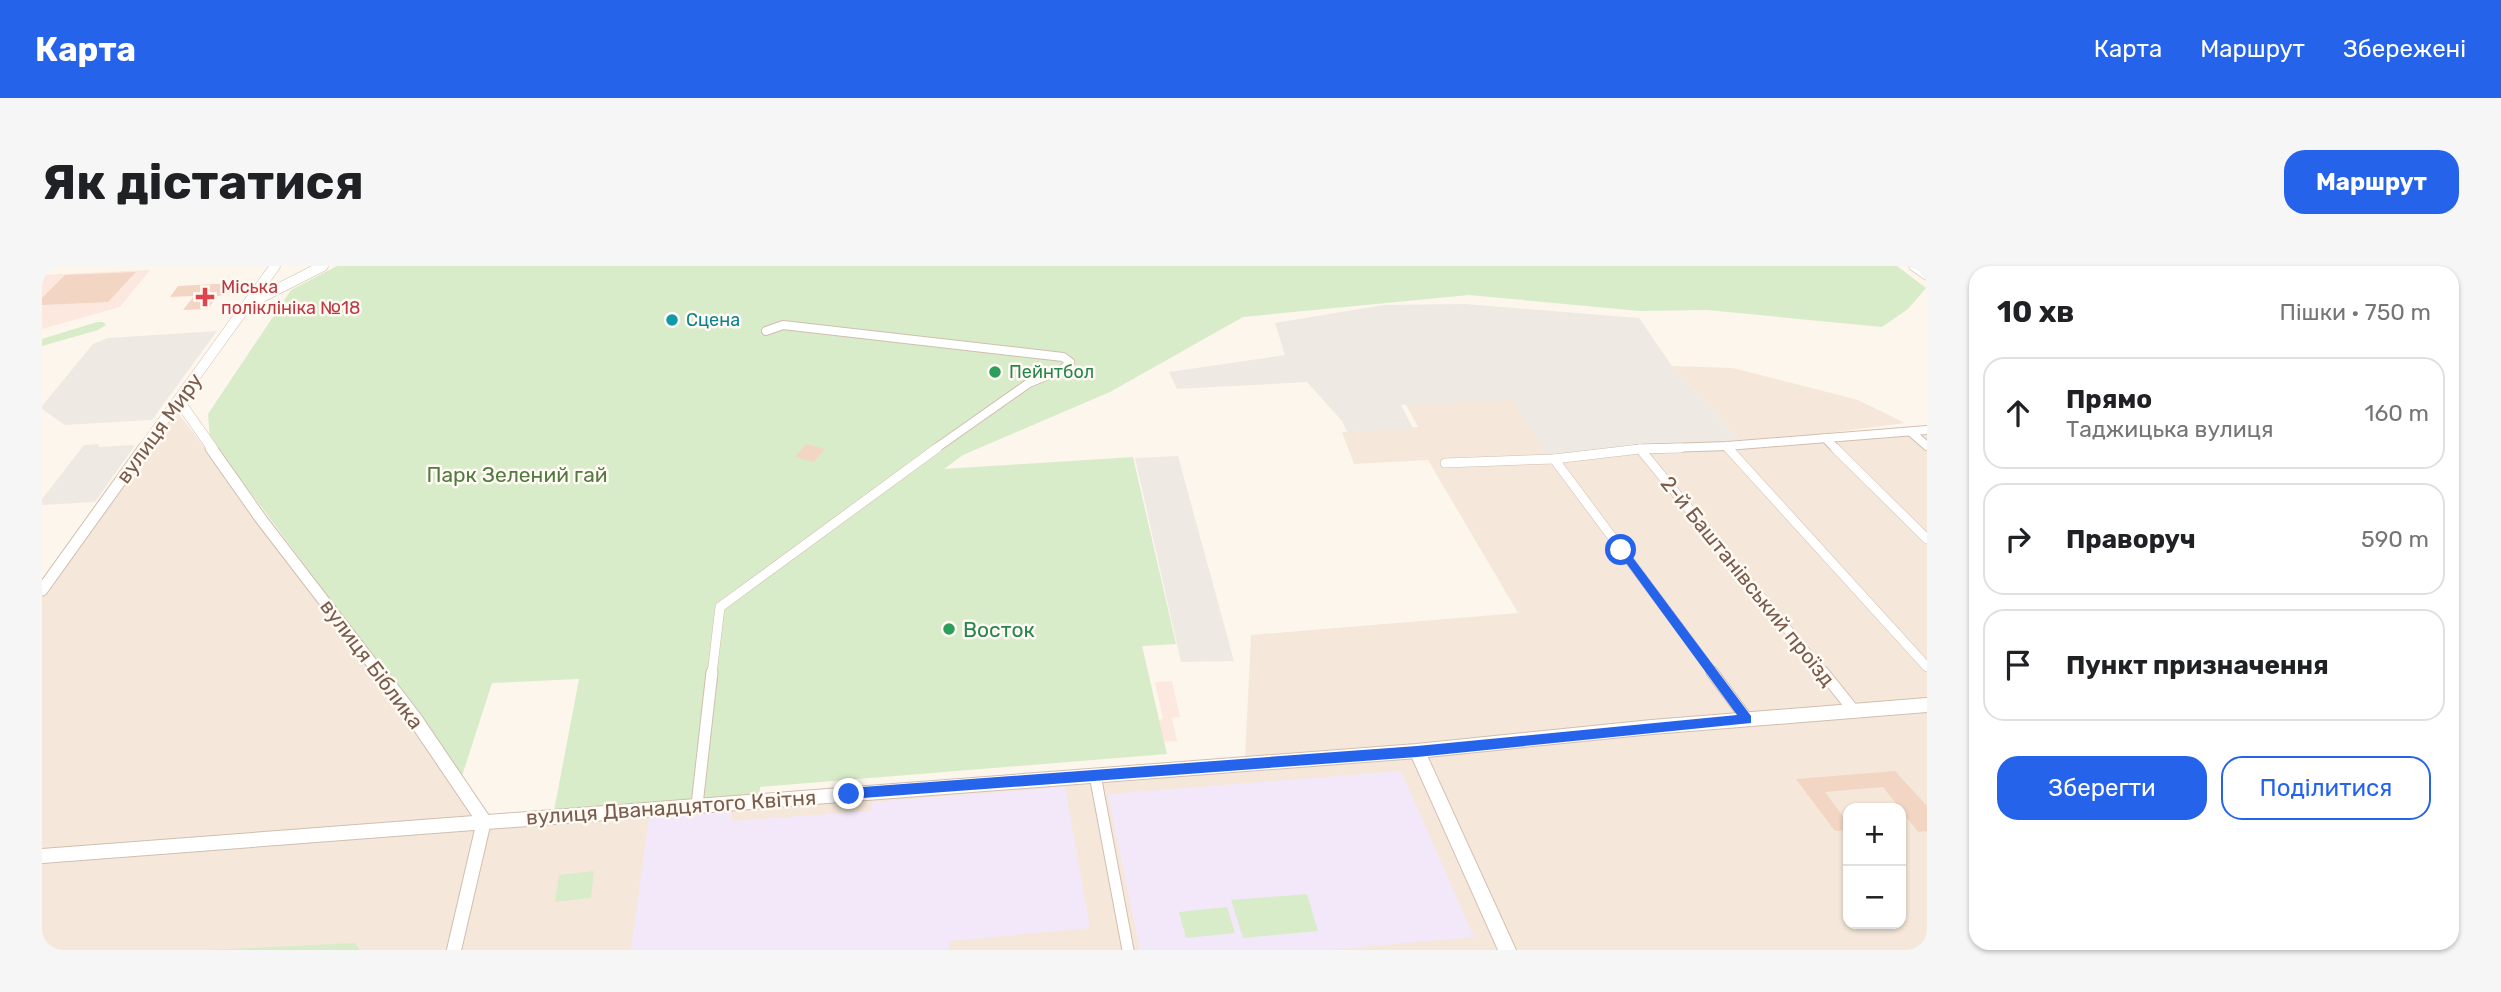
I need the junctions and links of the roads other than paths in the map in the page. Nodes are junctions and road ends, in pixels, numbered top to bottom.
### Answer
1 (275, 266) edge
2 (323, 266) edge
3 (1914, 266) edge
4 (1927, 275) edge
5 (244, 306) junction
6 (766, 331) dead end
7 (179, 401) junction
8 (1927, 430) edge
9 (1911, 432) junction
10 (1825, 438) junction
11 (1727, 446) junction
12 (1927, 446) edge
13 (1640, 449) junction
14 (1554, 459) junction
15 (1445, 463) dead end
16 (1927, 539) edge
17 (42, 590) edge
18 (1927, 667) edge
19 (1927, 705) edge
20 (1855, 712) junction
21 (1747, 719) junction
22 (1417, 751) junction
23 (1095, 775) junction
24 (697, 805) junction
25 (484, 821) junction
26 (42, 856) edge
27 (454, 950) edge
28 (1128, 950) edge
29 (1507, 950) edge

1 - 5 street, вулиця Миру
2 - 5 street
3 - 4 street
5 - 7 street, вулиця Миру
6 - 24 street
7 - 17 street, вулиця Миру
7 - 25 street, вулиця Біблика
8 - 9 street
9 - 10 street
9 - 12 street
10 - 11 street
10 - 16 street
11 - 13 street
11 - 18 street
13 - 14 street
13 - 20 street, 2-й Баштанівський проїзд
14 - 15 street
14 - 21 street
19 - 20 street, вулиця Дванадцятого Квітня
20 - 21 street, вулиця Дванадцятого Квітня
21 - 22 street, вулиця Дванадцятого Квітня
22 - 23 street, вулиця Дванадцятого Квітня
22 - 29 main road
23 - 24 street, вулиця Дванадцятого Квітня
23 - 28 street
24 - 25 street, вулиця Дванадцятого Квітня
25 - 26 street, вулиця Дванадцятого Квітня
25 - 27 street

